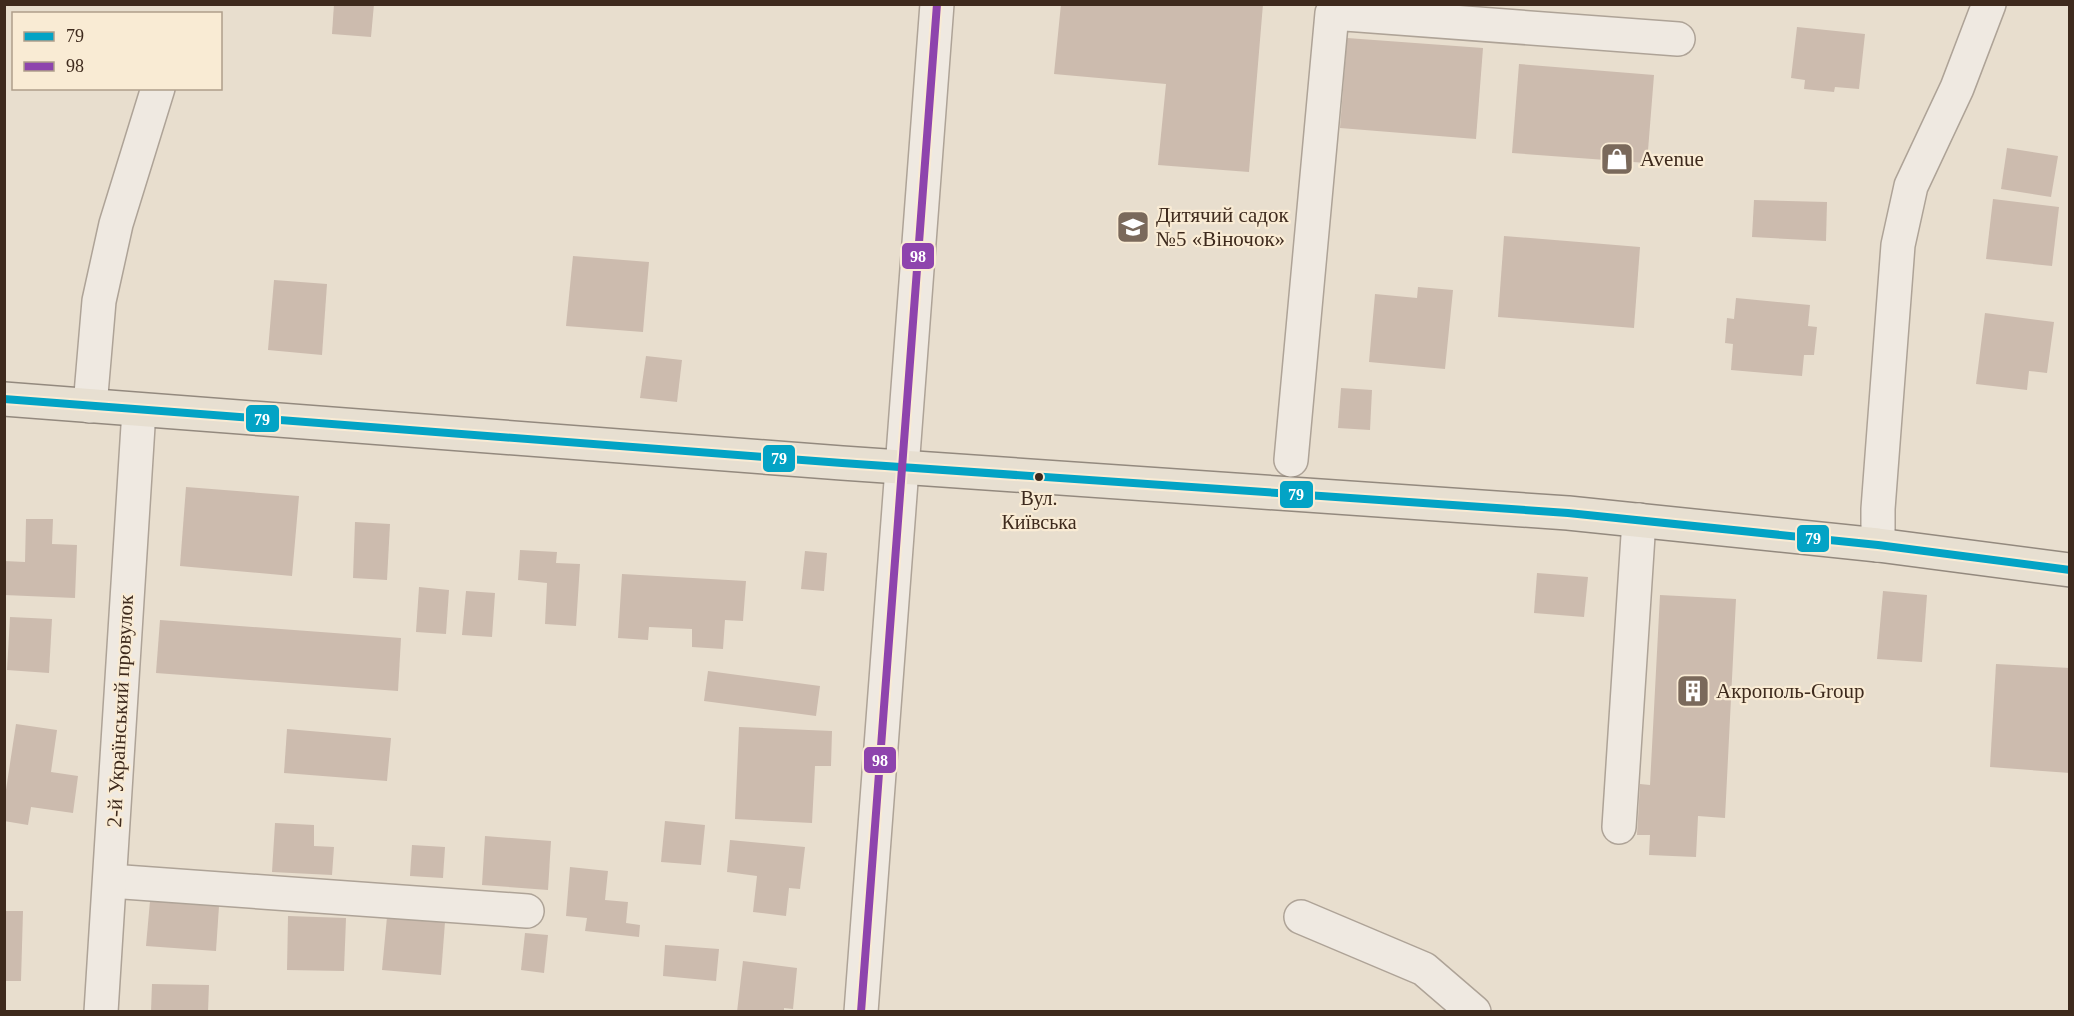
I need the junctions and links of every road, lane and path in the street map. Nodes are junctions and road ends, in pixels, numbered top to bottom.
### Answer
1 (937, 4) edge
2 (1989, 4) edge
3 (1678, 39) dead end
4 (157, 90) edge
5 (4, 399) edge
6 (90, 406) junction
7 (139, 410) junction
8 (1291, 460) dead end
9 (901, 467) junction
10 (1639, 520) junction
11 (1878, 545) junction
12 (2070, 570) edge
13 (1618, 827) dead end
14 (110, 881) junction
15 (527, 911) dead end
16 (1301, 917) dead end
17 (101, 1011) edge
18 (861, 1011) edge
19 (1474, 1011) edge

1 - 9 street
2 - 11 street
3 - 8 street
4 - 6 street
5 - 6 main road
6 - 7 main road
7 - 9 main road
7 - 14 street, 2-й Український провулок
9 - 10 main road
9 - 18 street
10 - 11 main road
10 - 13 street
11 - 12 main road
14 - 15 street
14 - 17 street, 2-й Український провулок
16 - 19 street

